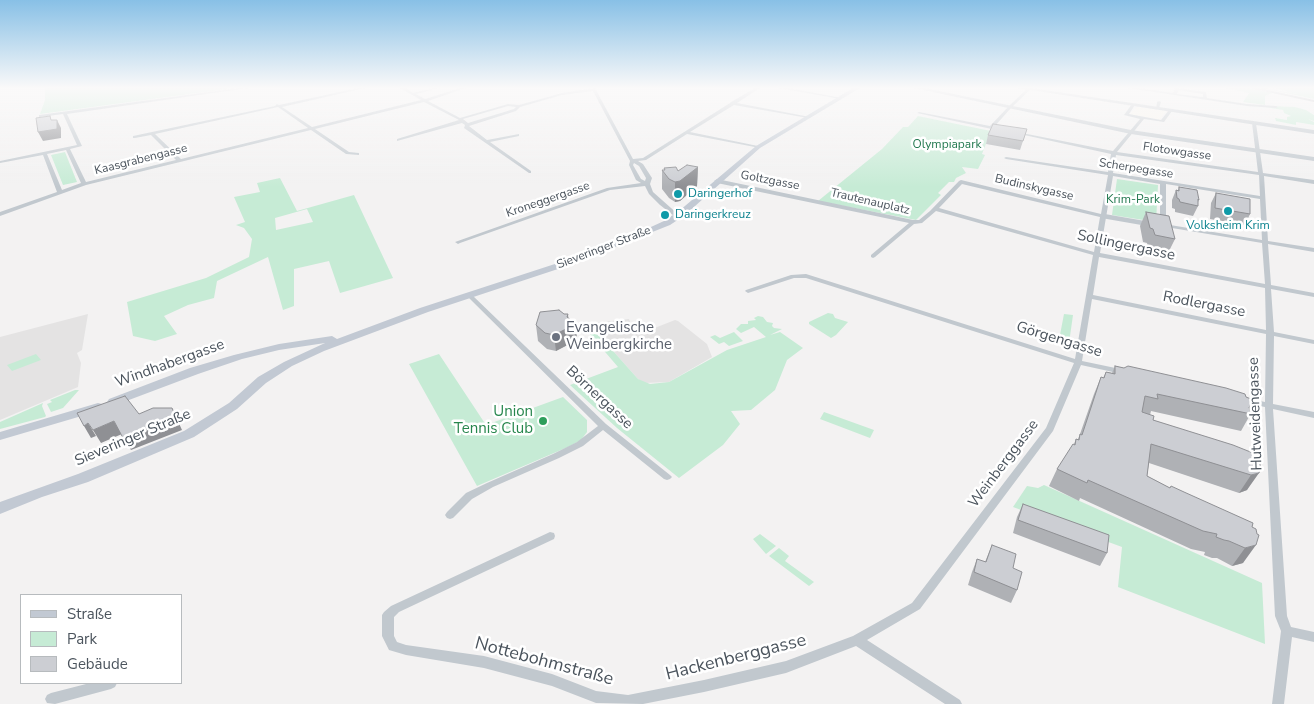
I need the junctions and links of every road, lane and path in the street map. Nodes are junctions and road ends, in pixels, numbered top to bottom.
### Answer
1 (68, 121) edge
2 (206, 121) edge
3 (300, 121) edge
4 (339, 121) edge
5 (458, 121) edge
6 (462, 121) edge
7 (480, 121) edge
8 (610, 121) edge
9 (705, 121) edge
10 (802, 121) edge
11 (955, 121) edge
12 (997, 121) edge
13 (1079, 121) edge
14 (1141, 121) edge
15 (1239, 121) edge
16 (1254, 123) junction
17 (467, 125) junction
18 (310, 128) junction
19 (991, 128) junction
20 (1131, 132) junction
21 (1314, 132) edge
22 (152, 133) junction
23 (686, 133) junction
24 (517, 135) dead end
25 (134, 137) dead end
26 (399, 140) dead end
27 (486, 141) junction
28 (758, 147) junction
29 (68, 150) junction
30 (1258, 151) junction
31 (1114, 153) junction
32 (357, 154) dead end
33 (45, 155) junction
34 (1006, 158) dead end
35 (180, 160) junction
36 (1314, 160) edge
37 (632, 161) junction
38 (0, 162) edge
39 (529, 172) dead end
40 (1261, 174) junction
41 (1110, 175) junction
42 (717, 182) junction
43 (961, 182) joint
44 (1314, 182) edge
45 (1163, 183) junction
46 (84, 184) junction
47 (647, 184) junction
48 (60, 193) junction
49 (1262, 198) junction
50 (818, 201) joint
51 (935, 209) junction
52 (0, 214) edge
53 (678, 216) junction
54 (1103, 216) junction
55 (913, 222) junction
56 (1171, 227) junction
57 (458, 242) dead end
58 (1264, 242) junction
59 (1314, 250) edge
60 (1095, 254) junction
61 (873, 256) dead end
62 (1268, 286) junction
63 (748, 291) dead end
64 (1314, 295) edge
65 (470, 296) junction
66 (1089, 296) junction
67 (1270, 333) junction
68 (1314, 342) edge
69 (318, 345) junction
70 (1078, 362) junction
71 (1134, 375) edge
72 (1231, 397) edge
73 (1269, 406) junction
74 (1314, 415) edge
75 (603, 426) junction
76 (0, 436) edge
77 (667, 477) dead end
78 (0, 508) edge
79 (450, 515) dead end
80 (550, 536) dead end
81 (1286, 631) junction
82 (1314, 637) edge
83 (857, 640) junction
84 (107, 684) edge
85 (51, 700) dead end
86 (626, 703) edge
87 (956, 704) edge
88 (1278, 704) edge

1 - 29 street
2 - 22 street
3 - 18 street
4 - 18 street, Kaasgrabengasse
5 - 26 street
6 - 17 street
7 - 17 street
8 - 37 street
9 - 23 street
10 - 28 main road, Sieveringer Straße
11 - 19 street, Flotowgasse
12 - 19 street
13 - 20 street
14 - 20 street, Weinberggasse
15 - 16 street
16 - 21 street
16 - 30 street, Hutweidengasse
17 - 27 street
18 - 32 street
18 - 35 street, Kaasgrabengasse
19 - 31 street, Flotowgasse
20 - 30 street
20 - 31 street, Weinberggasse
22 - 25 street
22 - 35 street
23 - 28 street
23 - 37 street
24 - 27 street
27 - 39 street
28 - 42 main road, Sieveringer Straße
29 - 33 street
29 - 46 street
30 - 36 street
30 - 40 street, Hutweidengasse
31 - 40 street, Flotowgasse
31 - 41 street, Weinberggasse
33 - 38 street
33 - 48 street
34 - 41 street, Scherpegasse
35 - 46 street, Kaasgrabengasse
37 - 47 street
37 - 47 street
40 - 44 street, Flotowgasse
40 - 49 street, Hutweidengasse
41 - 45 street, Scherpegasse
41 - 54 street, Weinberggasse
42 - 50 street, Goltzgasse
42 - 53 main road, Sieveringer Straße
43 - 51 street, Trautenauplatz
43 - 54 street, Budinskygasse
45 - 49 street, Scherpegasse
45 - 56 street
46 - 48 street, Kaasgrabengasse
47 - 53 street
47 - 57 street, Kroneggergasse
48 - 52 street, Kaasgrabengasse
49 - 58 street, Hutweidengasse
50 - 55 street, Trautenauplatz
51 - 55 street, Trautenauplatz
51 - 60 street, Sollingergasse
53 - 65 main road, Sieveringer Straße
54 - 56 street
54 - 60 street, Weinberggasse
55 - 61 street
56 - 58 street
58 - 59 street
58 - 62 street, Hutweidengasse
60 - 62 street, Sollingergasse
60 - 66 street, Weinberggasse
62 - 64 street, Sollingergasse
62 - 67 street, Hutweidengasse
63 - 70 street, Görgengasse
65 - 69 main road, Sieveringer Straße
65 - 75 street, Börnergasse
66 - 67 street, Rodlergasse
66 - 70 street, Weinberggasse
67 - 68 street, Rodlergasse
67 - 73 street, Hutweidengasse
69 - 76 main road, Windhabergasse
69 - 78 main road, Sieveringer Straße
70 - 71 street, Görgengasse
70 - 83 street, Weinberggasse
72 - 73 street
73 - 74 street
73 - 81 street, Hutweidengasse
75 - 77 street, Börnergasse
75 - 79 street
80 - 86 street, Nottebohmstraße
81 - 82 street
81 - 88 street, Hutweidengasse
83 - 86 street, Hackenberggasse
83 - 87 street
84 - 85 street

